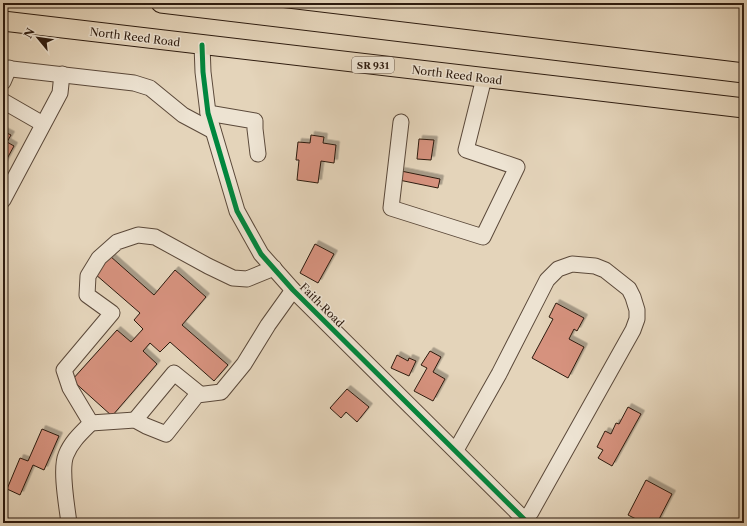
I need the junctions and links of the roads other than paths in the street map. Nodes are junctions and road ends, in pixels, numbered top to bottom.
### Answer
1 (161, 3) edge
2 (3, 21) edge
3 (202, 45) junction
4 (5, 73) edge
5 (744, 73) edge
6 (62, 74) junction
7 (484, 78) junction
8 (3, 101) edge
9 (744, 108) edge
10 (208, 113) junction
11 (401, 122) dead end
12 (43, 124) junction
13 (213, 131) junction
14 (258, 154) dead end
15 (3, 200) edge
16 (274, 268) junction
17 (293, 290) junction
18 (200, 394) junction
19 (135, 420) junction
20 (91, 423) junction
21 (456, 450) junction
22 (526, 521) edge
23 (69, 523) edge

1 - 5 main road
2 - 3 main road, North Reed Road / SR 931
3 - 7 main road, North Reed Road / SR 931
3 - 10 street, Faith Road
4 - 6 street
6 - 12 street
6 - 13 street
7 - 9 main road, North Reed Road / SR 931
7 - 11 street
8 - 12 street
10 - 13 street, Faith Road
10 - 14 street
12 - 15 street
13 - 16 street, Faith Road
16 - 17 street, Faith Road
16 - 20 street
17 - 18 street
17 - 21 street, Faith Road
18 - 19 street
18 - 19 street
19 - 20 street
20 - 23 street
21 - 22 street, Faith Road
21 - 22 street

